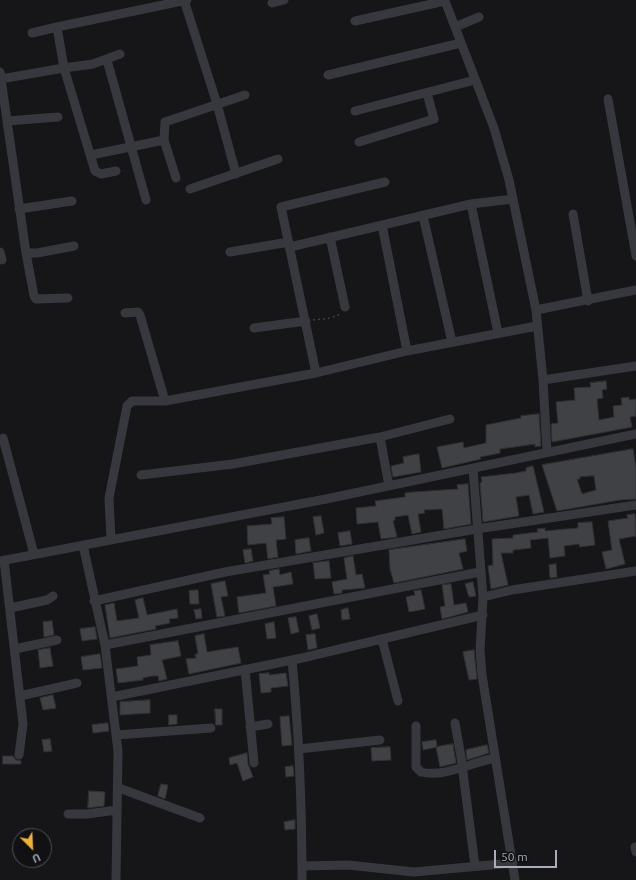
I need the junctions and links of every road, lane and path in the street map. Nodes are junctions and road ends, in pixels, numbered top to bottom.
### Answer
1 (186, 0) edge
2 (284, 0) edge
3 (445, 0) edge
4 (272, 3) dead end
5 (479, 18) dead end
6 (355, 21) dead end
7 (57, 27) junction
8 (455, 27) junction
9 (32, 32) dead end
10 (460, 43) junction
11 (120, 54) dead end
12 (107, 60) junction
13 (64, 68) junction
14 (328, 75) dead end
15 (0, 76) edge
16 (475, 80) junction
17 (427, 92) junction
18 (245, 95) dead end
19 (608, 99) dead end
20 (217, 104) junction
21 (355, 111) dead end
22 (58, 117) dead end
23 (7, 120) junction
24 (164, 140) junction
25 (359, 142) dead end
26 (132, 146) junction
27 (91, 155) junction
28 (278, 159) dead end
29 (116, 171) dead end
30 (236, 174) junction
31 (176, 178) dead end
32 (385, 182) dead end
33 (190, 189) dead end
34 (513, 199) junction
35 (146, 200) dead end
36 (72, 201) dead end
37 (471, 204) junction
38 (632, 208) edge
39 (19, 209) junction
40 (573, 214) dead end
41 (423, 216) junction
42 (382, 225) junction
43 (330, 237) junction
44 (289, 244) junction
45 (74, 246) dead end
46 (230, 252) dead end
47 (26, 253) junction
48 (636, 256) edge
49 (636, 290) edge
50 (68, 298) dead end
51 (588, 301) junction
52 (345, 307) joint
53 (536, 310) junction
54 (125, 312) dead end
55 (306, 321) junction
56 (537, 326) junction
57 (254, 328) dead end
58 (498, 333) junction
59 (452, 342) junction
60 (407, 351) junction
61 (636, 366) edge
62 (316, 373) junction
63 (543, 380) junction
64 (165, 401) junction
65 (450, 419) dead end
66 (636, 434) edge
67 (380, 437) junction
68 (2, 438) dead end
69 (547, 452) junction
70 (473, 469) junction
71 (141, 475) dead end
72 (389, 486) junction
73 (636, 505) edge
74 (477, 529) junction
75 (111, 539) junction
76 (83, 545) junction
77 (34, 554) junction
78 (2, 560) edge
79 (636, 571) edge
80 (480, 572) junction
81 (53, 596) dead end
82 (484, 597) junction
83 (94, 601) junction
84 (10, 608) junction
85 (483, 615) junction
86 (382, 639) junction
87 (57, 640) dead end
88 (105, 645) junction
89 (15, 649) junction
90 (292, 660) junction
91 (244, 669) junction
92 (77, 682) dead end
93 (20, 696) junction
94 (112, 697) junction
95 (398, 701) dead end
96 (455, 723) dead end
97 (268, 724) dead end
98 (416, 726) dead end
99 (250, 727) junction
100 (211, 728) dead end
101 (116, 735) junction
102 (380, 740) dead end
103 (299, 749) junction
104 (19, 755) dead end
105 (495, 758) junction
106 (254, 763) dead end
107 (462, 768) junction
108 (119, 788) junction
109 (117, 810) junction
110 (68, 814) dead end
111 (200, 818) dead end
112 (513, 863) junction
113 (302, 866) junction
114 (475, 866) junction
115 (116, 880) edge
116 (302, 880) edge
117 (515, 880) edge

1 - 7 street
1 - 20 street
2 - 4 street
3 - 6 street
3 - 8 street
5 - 8 street
7 - 9 street
7 - 13 street
8 - 10 street
10 - 14 street
10 - 16 street
11 - 12 street
12 - 13 street
12 - 26 street
13 - 15 street
13 - 27 street
15 - 23 street
16 - 17 street
16 - 34 street
17 - 21 street
17 - 25 street
18 - 20 street
19 - 38 street
20 - 24 street
20 - 30 street
22 - 23 street
23 - 39 street
24 - 26 street
24 - 31 street
26 - 27 street
26 - 35 street
27 - 29 street
28 - 30 street
30 - 33 street
32 - 44 street
34 - 37 street
34 - 53 street
36 - 39 street
37 - 41 street
37 - 58 street
38 - 48 street
39 - 47 street
40 - 51 street
41 - 42 street
41 - 59 street
42 - 43 street
42 - 60 street
43 - 44 street
43 - 52 street
44 - 46 street
44 - 55 street
45 - 47 street
47 - 50 street
49 - 51 street
51 - 53 street
52 - 55 path
53 - 56 street
54 - 64 street
55 - 57 street
55 - 62 street
56 - 58 street
56 - 63 street
58 - 59 street
59 - 60 street
60 - 62 street
61 - 63 street
62 - 64 street
63 - 69 street
64 - 75 street
65 - 67 street
66 - 69 street
67 - 71 street
67 - 72 street
68 - 77 street
69 - 70 street
70 - 72 street
70 - 74 street
72 - 75 street
73 - 74 street
74 - 80 street
74 - 83 street
75 - 76 street
76 - 77 street
76 - 83 street
77 - 78 street
78 - 84 street
79 - 82 street
80 - 82 street
80 - 88 street
81 - 84 street
82 - 85 street
83 - 88 street
84 - 89 street
85 - 86 street
85 - 105 street
86 - 90 street
86 - 95 street
87 - 89 street
88 - 94 street
89 - 93 street
90 - 91 street
90 - 103 street
91 - 94 street
91 - 99 street
92 - 93 street
93 - 104 street
94 - 101 street
96 - 107 street
97 - 99 street
98 - 107 street
99 - 106 street
100 - 101 street
101 - 108 street
102 - 103 street
103 - 113 street
105 - 107 street
105 - 112 street
107 - 114 street
108 - 109 street
108 - 111 street
109 - 110 street
109 - 115 street
112 - 114 street
112 - 117 street
113 - 114 street
113 - 116 street

